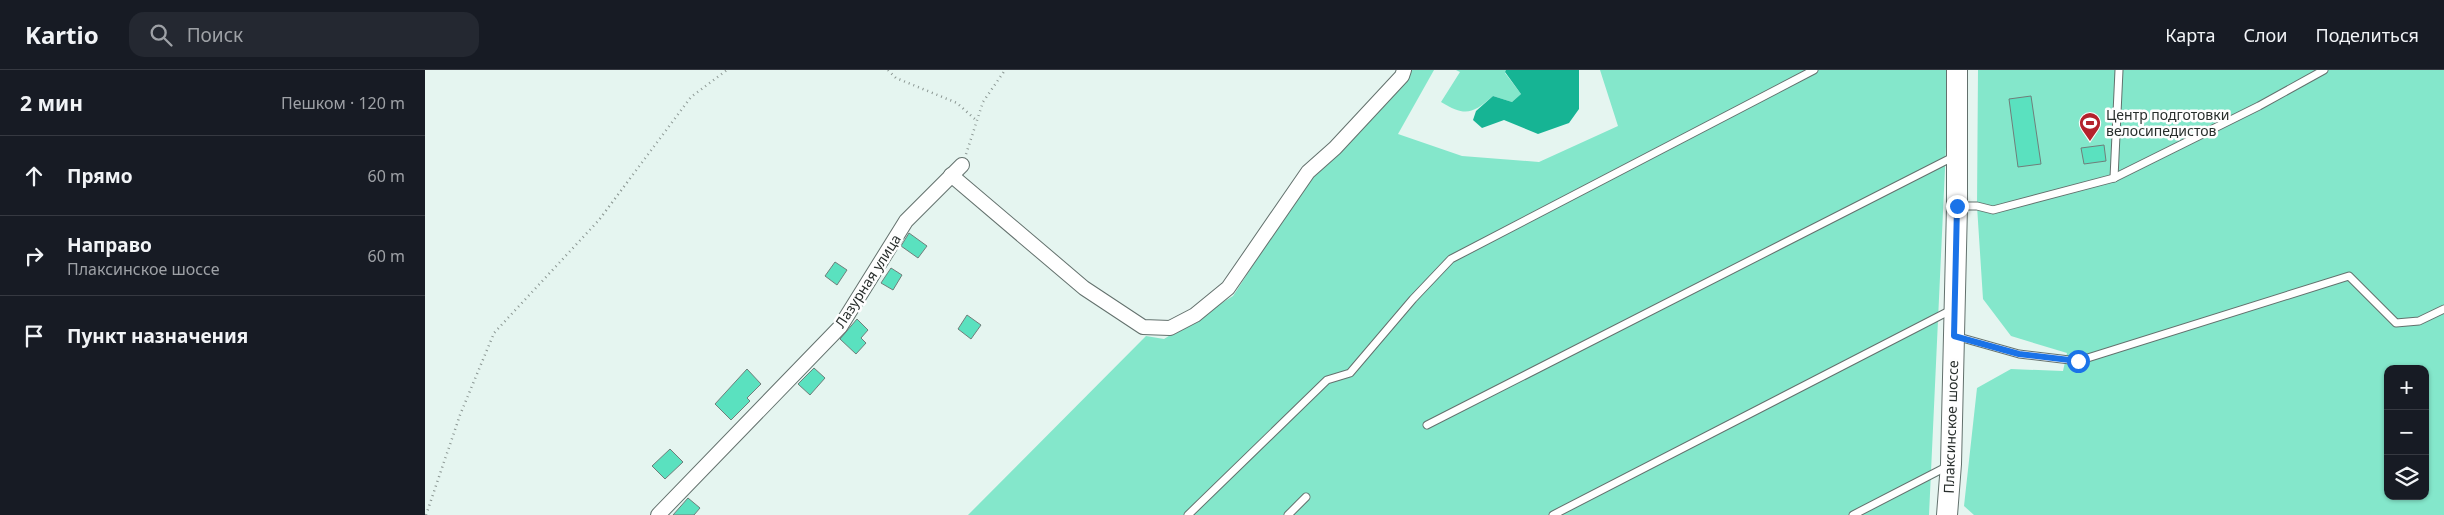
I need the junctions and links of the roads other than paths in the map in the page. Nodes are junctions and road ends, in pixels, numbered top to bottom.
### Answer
1 (1404, 70) edge
2 (1814, 70) edge
3 (1957, 70) edge
4 (2119, 70) edge
5 (2324, 70) edge
6 (1958, 154) junction
7 (962, 165) road end
8 (951, 175) junction
9 (2114, 178) junction
10 (1957, 206) junction
11 (1955, 308) junction
12 (2444, 309) edge
13 (1954, 336) junction
14 (1427, 424) dead end
15 (1951, 464) junction
16 (1306, 497) dead end
17 (658, 515) edge
18 (1187, 515) edge
19 (1288, 515) edge
20 (1553, 515) edge
21 (1853, 515) edge
22 (1947, 515) edge

1 - 8 street
2 - 18 lane
3 - 6 main road, Плаксинское шоссе
4 - 9 lane
5 - 9 lane
6 - 10 main road, Плаксинское шоссе
6 - 14 lane
7 - 8 street, Лазурная улица
8 - 17 street, Лазурная улица
9 - 10 lane
10 - 11 main road, Плаксинское шоссе
11 - 13 main road, Плаксинское шоссе
11 - 20 lane
12 - 13 lane
13 - 15 main road, Плаксинское шоссе
15 - 21 lane
15 - 22 main road, Плаксинское шоссе
16 - 19 lane

